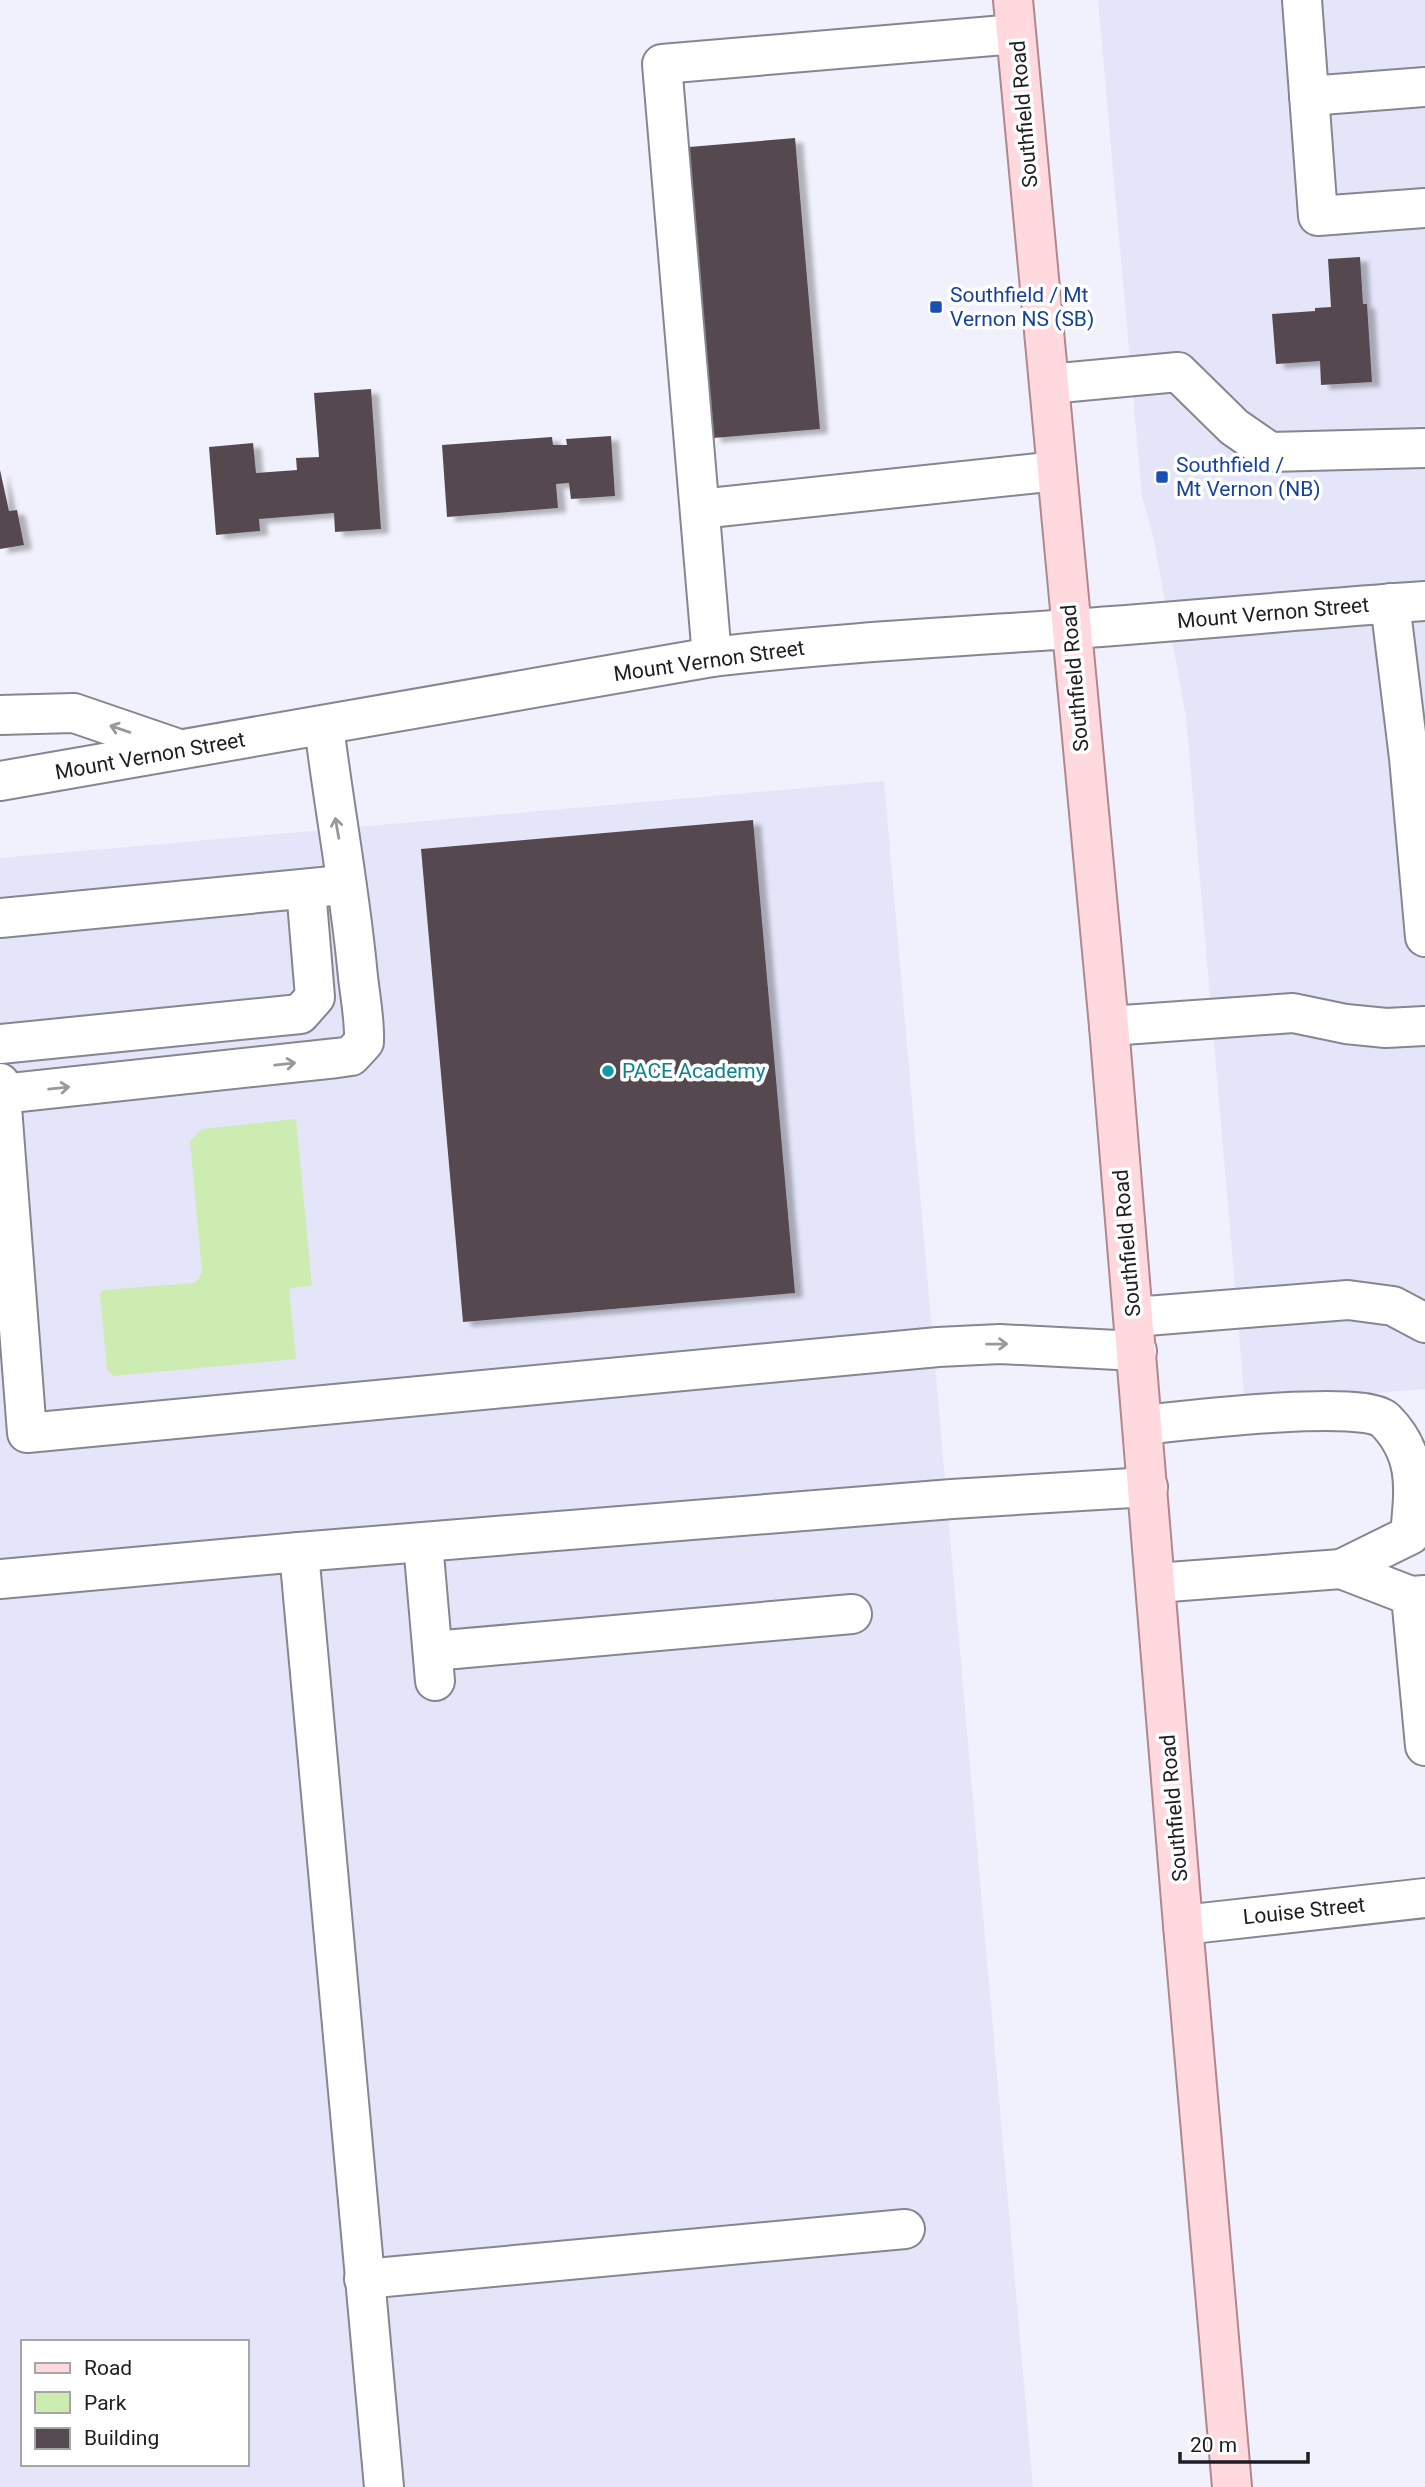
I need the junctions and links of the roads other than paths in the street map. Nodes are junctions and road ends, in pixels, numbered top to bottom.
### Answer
1 (1302, 0) edge
2 (1014, 17) edge
3 (1425, 87) edge
4 (1309, 96) junction
5 (1425, 208) edge
6 (1049, 384) junction
7 (1425, 448) edge
8 (1057, 471) junction
9 (700, 509) junction
10 (1407, 602) edge
11 (1071, 629) junction
12 (712, 657) junction
13 (0, 715) edge
14 (324, 726) junction
15 (185, 751) junction
16 (1417, 757) edge
17 (0, 781) edge
18 (348, 885) junction
19 (306, 889) junction
20 (0, 918) edge
21 (1425, 937) edge
22 (1425, 1026) edge
23 (1109, 1027) junction
24 (0, 1044) edge
25 (1, 1088) edge
26 (1425, 1324) edge
27 (1135, 1334) junction
28 (1143, 1425) junction
29 (1148, 1488) junction
30 (423, 1543) junction
31 (299, 1552) junction
32 (1341, 1569) junction
33 (0, 1579) edge
34 (1156, 1583) junction
35 (1418, 1595) edge
36 (852, 1614) dead end
37 (1425, 1746) edge
38 (1425, 1898) edge
39 (1183, 1925) junction
40 (905, 2229) dead end
41 (364, 2279) junction
42 (384, 2487) edge
43 (1232, 2487) edge

1 - 4 street
2 - 6 main road, Southfield Road
2 - 9 street
3 - 4 street
4 - 5 street
6 - 7 street
6 - 8 main road, Southfield Road
8 - 9 street
8 - 11 main road, Southfield Road
9 - 12 street
10 - 11 street, Mount Vernon Street
10 - 16 street
11 - 12 street, Mount Vernon Street
11 - 23 main road, Southfield Road
12 - 14 street, Mount Vernon Street
15 -> 13 street
14 - 15 street, Mount Vernon Street
18 -> 14 street
15 - 17 street, Mount Vernon Street
16 - 21 street
18 - 19 street
25 -> 18 street
19 - 20 street
19 - 24 street
22 - 23 street
23 - 27 main road, Southfield Road
25 -> 27 street
26 - 27 street
27 - 28 main road, Southfield Road
28 - 29 main road, Southfield Road
28 - 32 street
29 - 30 street
29 - 34 main road, Southfield Road
30 - 31 street
30 - 36 street
31 - 33 street
31 - 41 street
32 - 34 street
32 - 35 street
34 - 39 main road, Southfield Road
35 - 37 street
38 - 39 street, Louise Street
39 - 43 main road, Southfield Road
40 - 41 street
41 - 42 street

